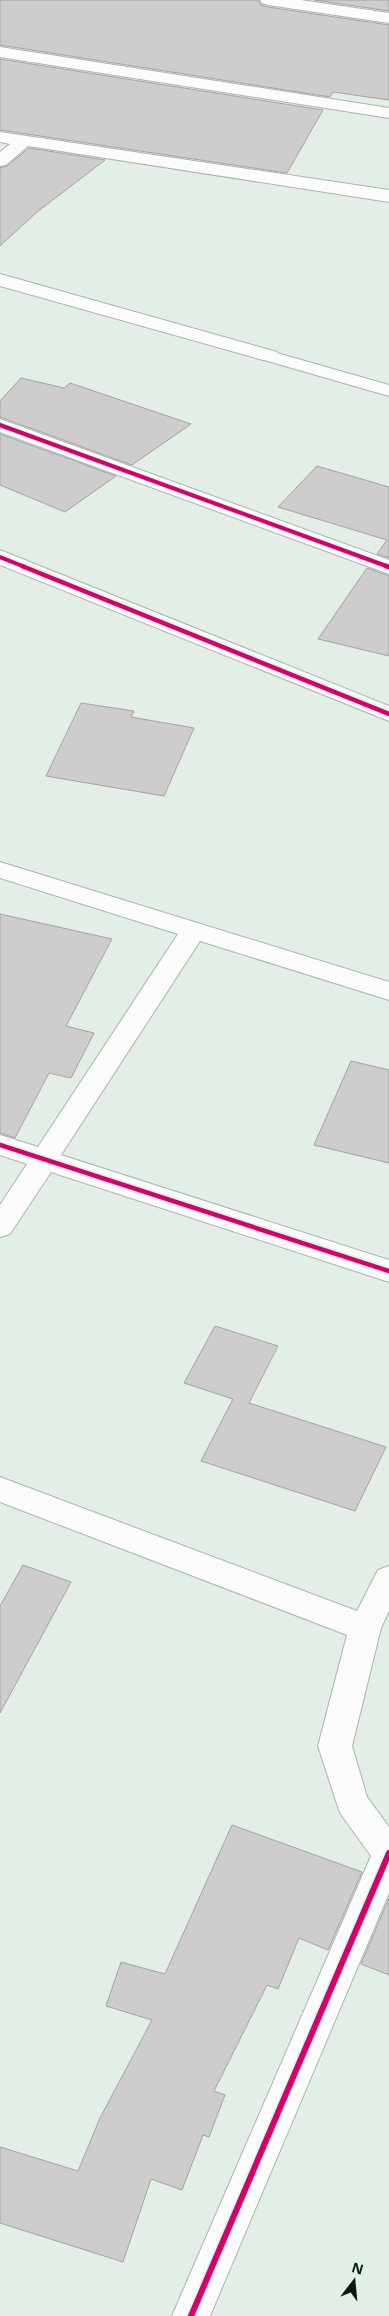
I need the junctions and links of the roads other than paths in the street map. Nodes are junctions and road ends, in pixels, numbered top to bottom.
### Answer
1 (268, 0) edge
2 (389, 18) edge
3 (0, 52) edge
4 (389, 113) edge
5 (0, 137) edge
6 (24, 141) junction
7 (0, 161) edge
8 (389, 196) edge
9 (0, 280) edge
10 (270, 356) joint
11 (389, 392) edge
12 (0, 426) edge
13 (0, 557) edge
14 (389, 567) edge
15 (389, 714) edge
16 (0, 870) edge
17 (194, 930) junction
18 (389, 991) edge
19 (0, 1145) edge
20 (46, 1160) junction
21 (0, 1227) edge
22 (389, 1271) edge
23 (0, 1488) edge
24 (389, 1579) edge
25 (365, 1628) junction
26 (389, 1853) edge
27 (191, 2316) edge

1 - 2 street
3 - 4 street
5 - 6 street
6 - 7 street
6 - 8 street
9 - 10 street
10 - 11 lane
12 - 14 street
13 - 15 street
16 - 17 street
17 - 18 street
17 - 20 street
19 - 20 street
20 - 21 street
20 - 22 street
23 - 25 street
24 - 25 street
25 - 26 street
26 - 27 street

